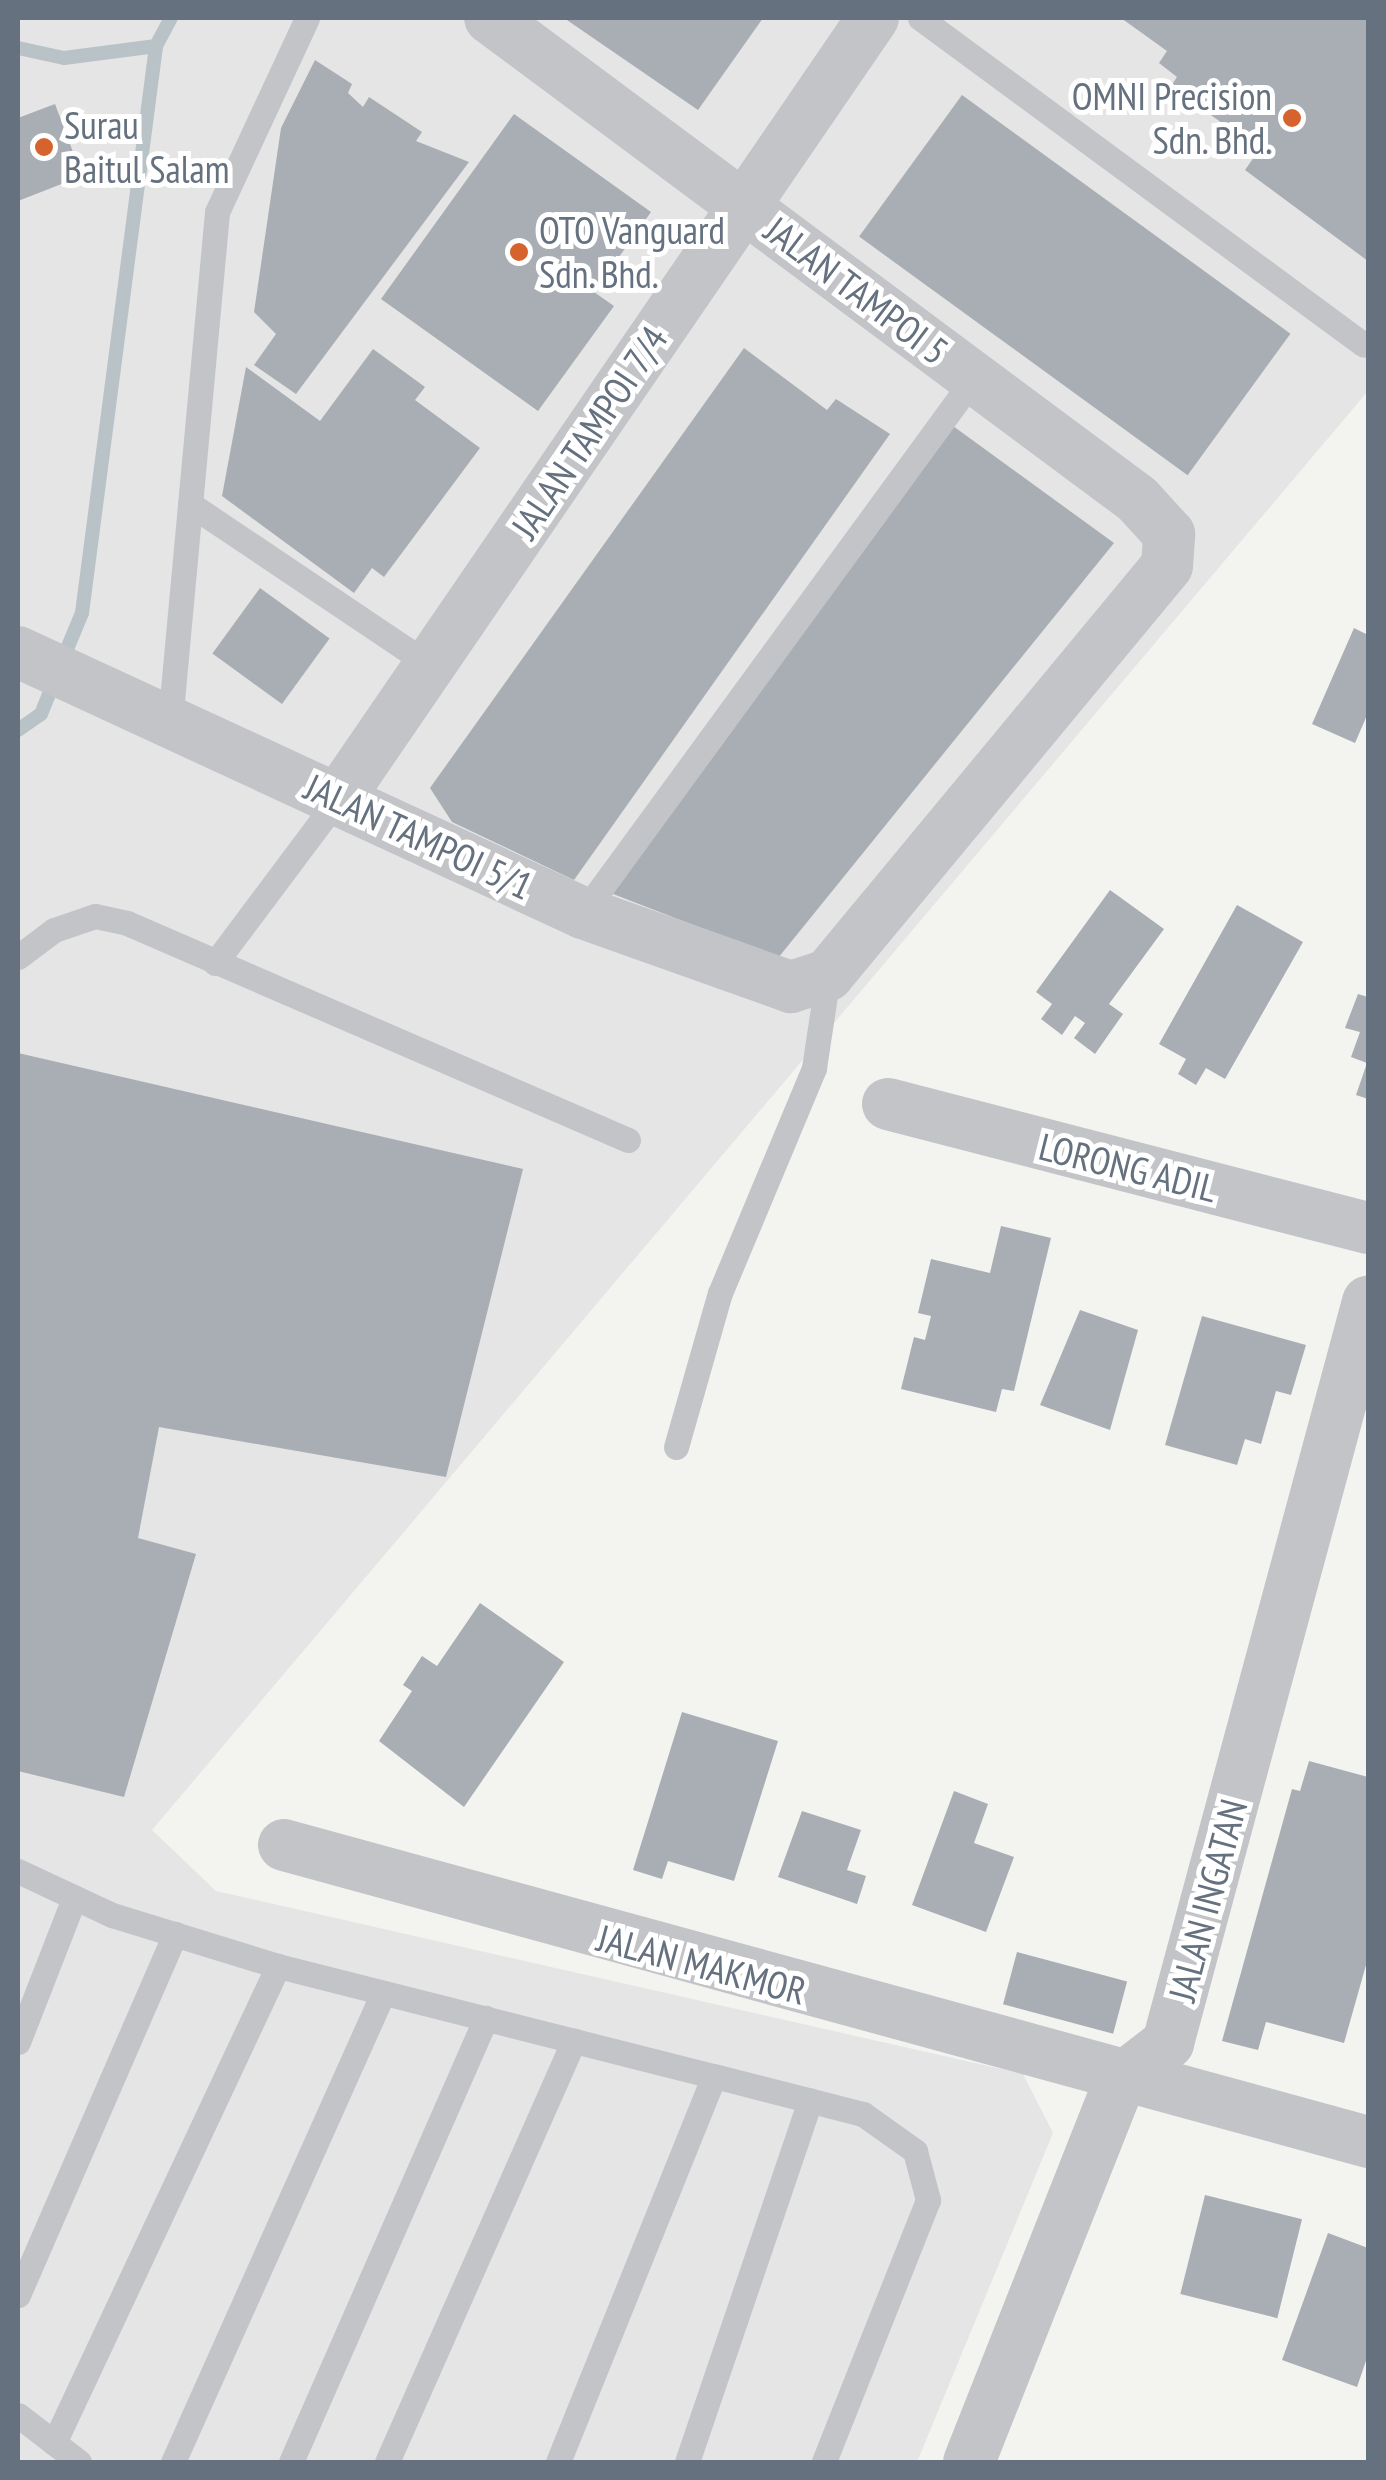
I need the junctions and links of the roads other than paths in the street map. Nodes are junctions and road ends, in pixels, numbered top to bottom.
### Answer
1 (307, 18) edge
2 (490, 18) edge
3 (873, 18) edge
4 (920, 18) edge
5 (744, 206) junction
6 (1364, 344) dead end
7 (974, 378) junction
8 (190, 504) junction
9 (18, 652) edge
10 (430, 665) junction
11 (155, 716) junction
12 (340, 796) junction
13 (584, 913) junction
14 (18, 956) edge
15 (215, 963) junction
16 (828, 975) junction
17 (888, 1104) dead end
18 (628, 1140) dead end
19 (1368, 1228) edge
20 (1368, 1302) edge
21 (676, 1448) dead end
22 (284, 1844) dead end
23 (18, 1872) edge
24 (74, 1898) junction
25 (175, 1934) junction
26 (278, 1966) junction
27 (383, 1993) junction
28 (486, 2018) junction
29 (574, 2041) junction
30 (18, 2042) edge
31 (714, 2076) junction
32 (1120, 2080) junction
33 (810, 2100) junction
34 (1368, 2142) edge
35 (18, 2296) edge
36 (18, 2415) edge
37 (54, 2444) junction
38 (79, 2462) edge
39 (173, 2462) edge
40 (292, 2462) edge
41 (387, 2462) edge
42 (558, 2462) edge
43 (687, 2462) edge
44 (824, 2462) edge
45 (969, 2462) edge

1 - 8 lane
2 - 5 street, JALAN TAMPOI 5
3 - 5 street, JALAN TAMPOI 7/4
4 - 6 lane
5 - 7 street, JALAN TAMPOI 5
5 - 10 street, JALAN TAMPOI 7/4
7 - 13 lane
7 - 16 street, JALAN TAMPOI 5
8 - 10 lane
8 - 11 lane
9 - 11 street, JALAN TAMPOI 5/1
10 - 12 street, JALAN TAMPOI 7/4
11 - 12 street, JALAN TAMPOI 5/1
12 - 13 street, JALAN TAMPOI 5/1
12 - 15 lane
13 - 16 street, JALAN TAMPOI 5/1
14 - 15 lane
15 - 18 lane
16 - 21 lane
17 - 19 street, LORONG ADIL
20 - 32 street, JALAN INGATAN
22 - 32 street, JALAN MAKMOR
23 - 24 lane
24 - 25 lane
24 - 30 lane
25 - 26 lane
25 - 35 lane
26 - 27 lane
26 - 37 lane
27 - 28 lane
27 - 39 lane
28 - 29 lane
28 - 40 lane
29 - 31 lane
29 - 41 lane
31 - 33 lane
31 - 42 lane
32 - 34 street, JALAN MAKMOR
32 - 45 street
33 - 43 lane
33 - 44 lane
36 - 37 lane
37 - 38 lane

